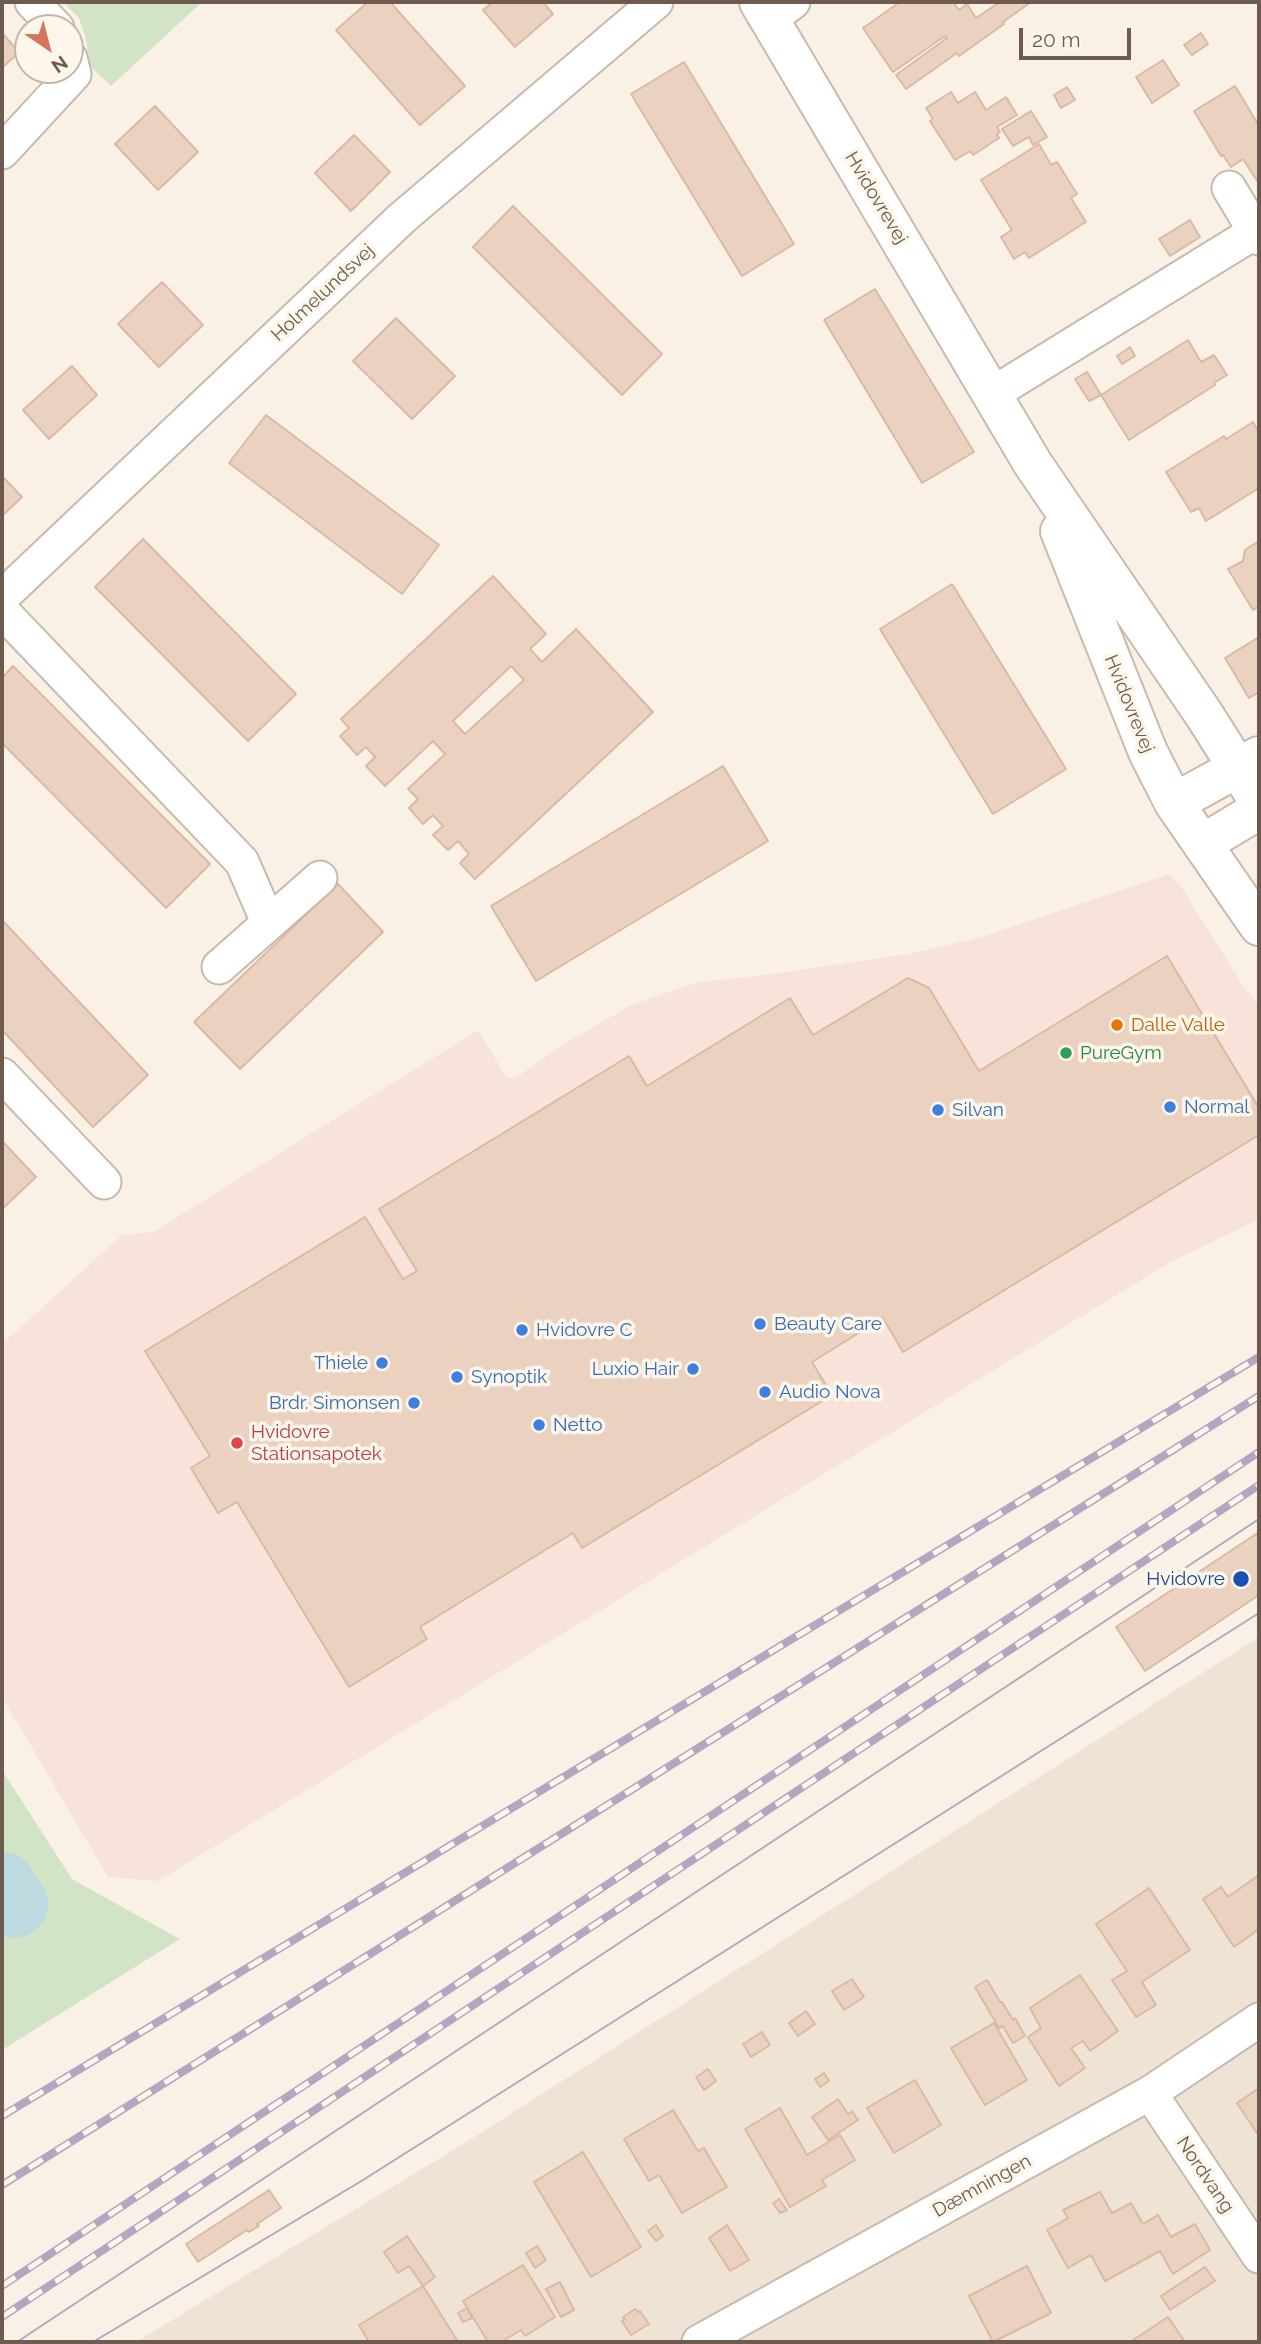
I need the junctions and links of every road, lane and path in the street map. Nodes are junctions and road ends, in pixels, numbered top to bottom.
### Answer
1 (656, 2) edge
2 (774, 7) edge
3 (65, 84) edge
4 (2, 152) edge
5 (1229, 188) dead end
6 (1257, 235) edge
7 (992, 394) junction
8 (1033, 464) junction
9 (2, 597) edge
10 (2, 611) edge
11 (1249, 762) edge
12 (1259, 802) edge
13 (1174, 803) junction
14 (1259, 810) edge
15 (1202, 844) junction
16 (320, 878) dead end
17 (268, 922) junction
18 (1259, 926) edge
19 (219, 967) dead end
20 (2, 1075) edge
21 (104, 1182) dead end
22 (1259, 2020) edge
23 (1150, 2093) junction
24 (1259, 2256) edge
25 (699, 2342) edge

1 - 9 street, Holmelundsvej
2 - 7 street, Hvidovrevej
3 - 4 street
5 - 6 street
6 - 7 street
7 - 8 street, Hvidovrevej
8 - 11 street, Hvidovrevej
8 - 13 street, Hvidovrevej
10 - 17 street
11 - 12 street, Hvidovrevej
11 - 13 street
13 - 15 street, Hvidovrevej
14 - 15 street
15 - 18 street, Hvidovrevej
16 - 17 street
17 - 19 street
20 - 21 street
22 - 23 street, Dæmningen
23 - 24 street, Nordvang
23 - 25 street, Dæmningen

